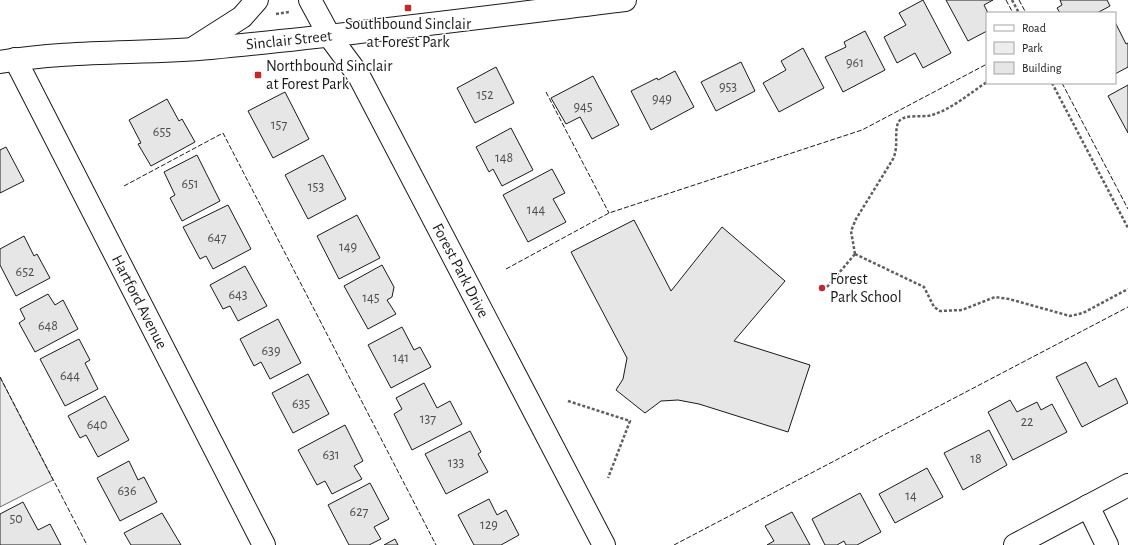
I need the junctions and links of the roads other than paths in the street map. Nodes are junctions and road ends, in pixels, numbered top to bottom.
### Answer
1 (257, 0) edge
2 (310, 0) edge
3 (625, 0) edge
4 (330, 37) junction
5 (190, 50) junction
6 (8, 61) edge
7 (1128, 485) edge
8 (1088, 506) junction
9 (264, 545) edge
10 (604, 545) edge
11 (1015, 545) edge
12 (1108, 545) edge

1 - 5 street
2 - 4 street, Forest Park Drive
3 - 4 street, Sinclair Street
4 - 5 street, Sinclair Street
4 - 10 street, Forest Park Drive
5 - 6 street, Sinclair Street
6 - 9 street, Hartford Avenue
7 - 8 street
8 - 11 street
8 - 12 street

